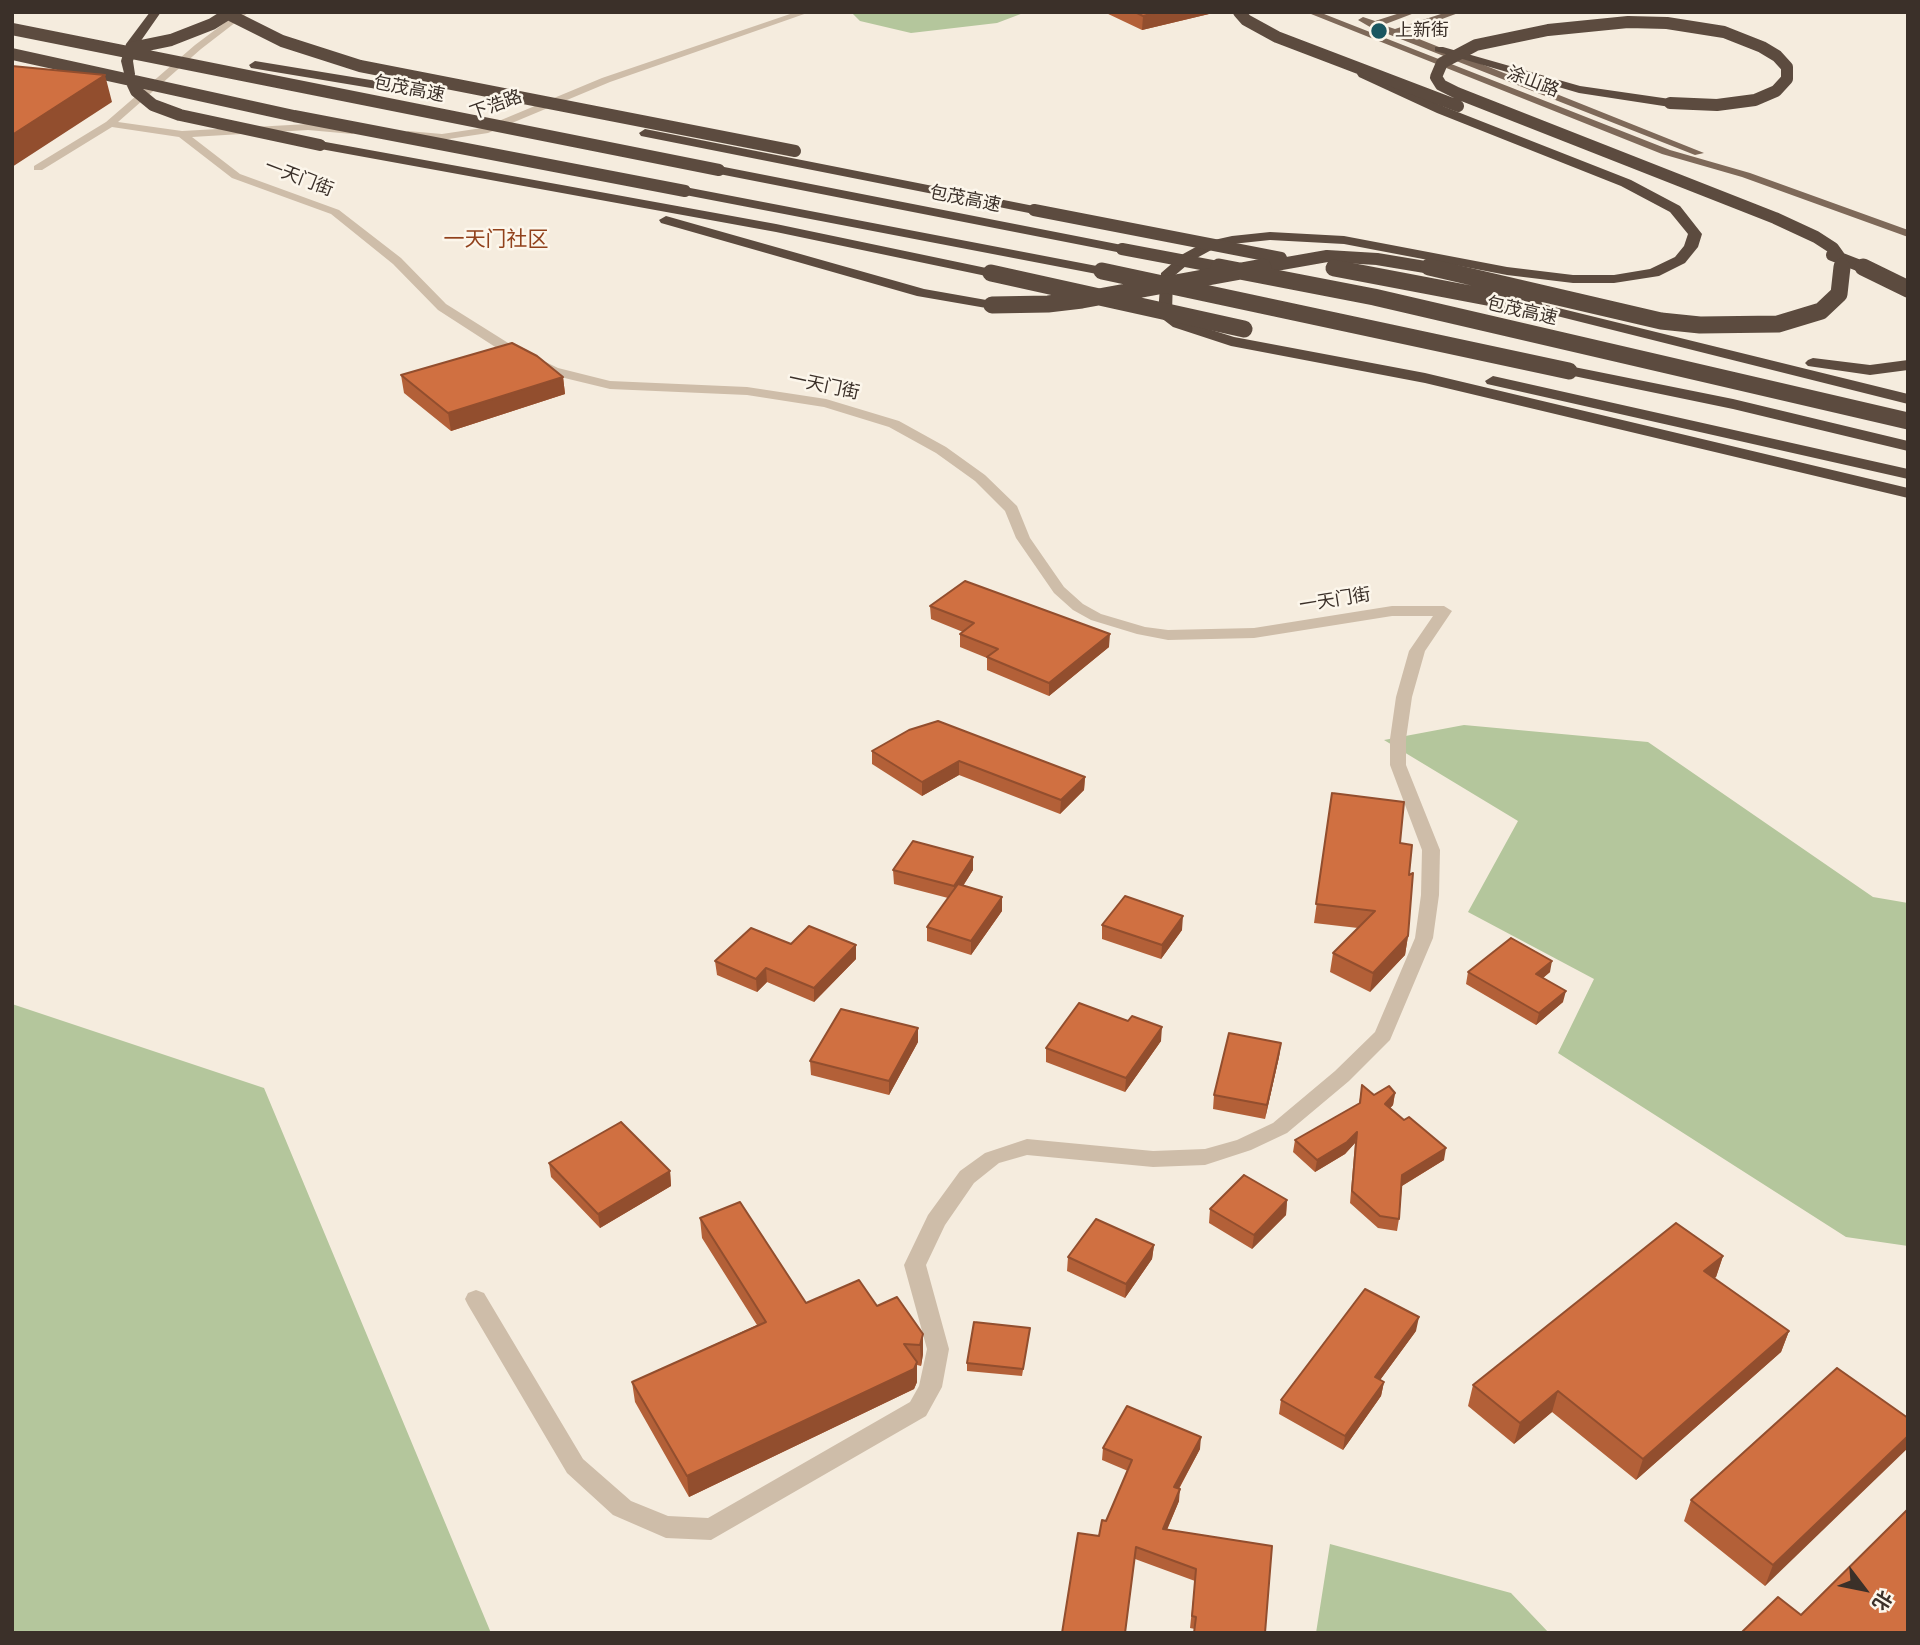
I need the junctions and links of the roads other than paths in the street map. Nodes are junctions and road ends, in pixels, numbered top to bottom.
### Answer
1 (156, 12) edge
2 (224, 12) edge
3 (231, 12) edge
4 (245, 12) edge
5 (806, 12) edge
6 (1239, 12) edge
7 (1310, 12) edge
8 (1341, 12) edge
9 (1413, 12) edge
10 (1457, 12) edge
11 (1375, 25) junction
12 (12, 29) edge
13 (1356, 30) junction
14 (1396, 33) junction
15 (52, 36) junction
16 (1376, 38) junction
17 (1439, 48) junction
18 (12, 54) edge
19 (1333, 60) junction
20 (12, 64) edge
21 (403, 90) dead end
22 (483, 104) dead end
23 (110, 124) junction
24 (182, 134) junction
25 (789, 156) junction
26 (38, 168) edge
27 (1746, 175) junction
28 (667, 214) junction
29 (1908, 233) edge
30 (1908, 289) edge
31 (1637, 331) junction
32 (1908, 365) edge
33 (1908, 399) edge
34 (1908, 421) edge
35 (1908, 446) edge
36 (1908, 474) edge
37 (1908, 493) edge
38 (476, 1299) dead end

1 - 28 highway, bridge
2 - 25 highway, bridge
3 - 20 highway, bridge
4 - 23 street
5 - 24 street, 下浩路
6 - 19 highway, bridge
7 - 13 main road, 涂山路
8 - 11 main road, 涂山路
9 - 11 main road
10 - 14 main road
11 - 13 main road
11 - 14 main road, 涂山路
12 - 15 highway, 包茂高速, bridge
13 - 16 main road, 涂山路
14 - 16 main road
14 - 17 main road, 涂山路
15 - 21 highway, bridge
15 - 34 highway, 包茂高速, bridge
16 - 27 main road, 涂山路
17 - 27 main road, 涂山路
17 - 28 highway, bridge
18 - 35 highway, bridge
19 - 30 highway, bridge
19 - 37 highway, bridge
22 - 25 highway
23 - 24 street, 下浩路
23 - 26 street
24 - 38 street, 一天门街
25 - 31 highway, bridge
27 - 29 main road, 涂山路
28 - 36 highway, bridge
31 - 32 highway
31 - 33 highway

